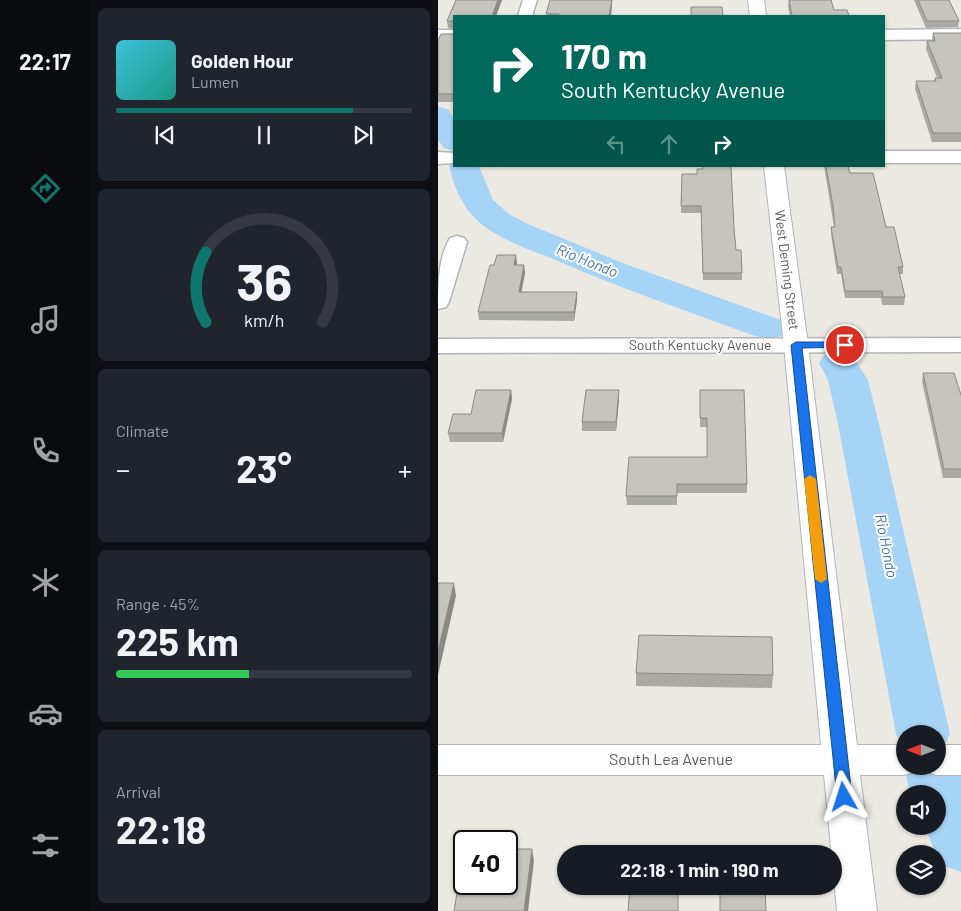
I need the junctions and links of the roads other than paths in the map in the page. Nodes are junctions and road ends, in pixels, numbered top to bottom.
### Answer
1 (530, 0) edge
2 (756, 0) edge
3 (525, 15) edge
4 (758, 15) edge
5 (962, 34) edge
6 (438, 35) edge
7 (453, 35) edge
8 (885, 35) edge
9 (885, 157) edge
10 (962, 157) edge
11 (774, 167) edge
12 (457, 242) dead end
13 (438, 302) edge
14 (796, 345) junction
15 (962, 345) edge
16 (438, 346) edge
17 (840, 759) junction
18 (438, 760) edge
19 (896, 760) edge
20 (946, 760) edge
21 (962, 760) edge
22 (857, 911) edge

1 - 3 street
2 - 4 street
5 - 8 street
6 - 7 street
9 - 10 street
11 - 14 street, West Deming Street
12 - 13 street
14 - 15 street, South Kentucky Avenue
14 - 16 street, South Kentucky Avenue
14 - 17 street, West Deming Street
17 - 18 street, South Lea Avenue
17 - 19 street, South Lea Avenue
17 - 22 street, West Deming Street
20 - 21 street

